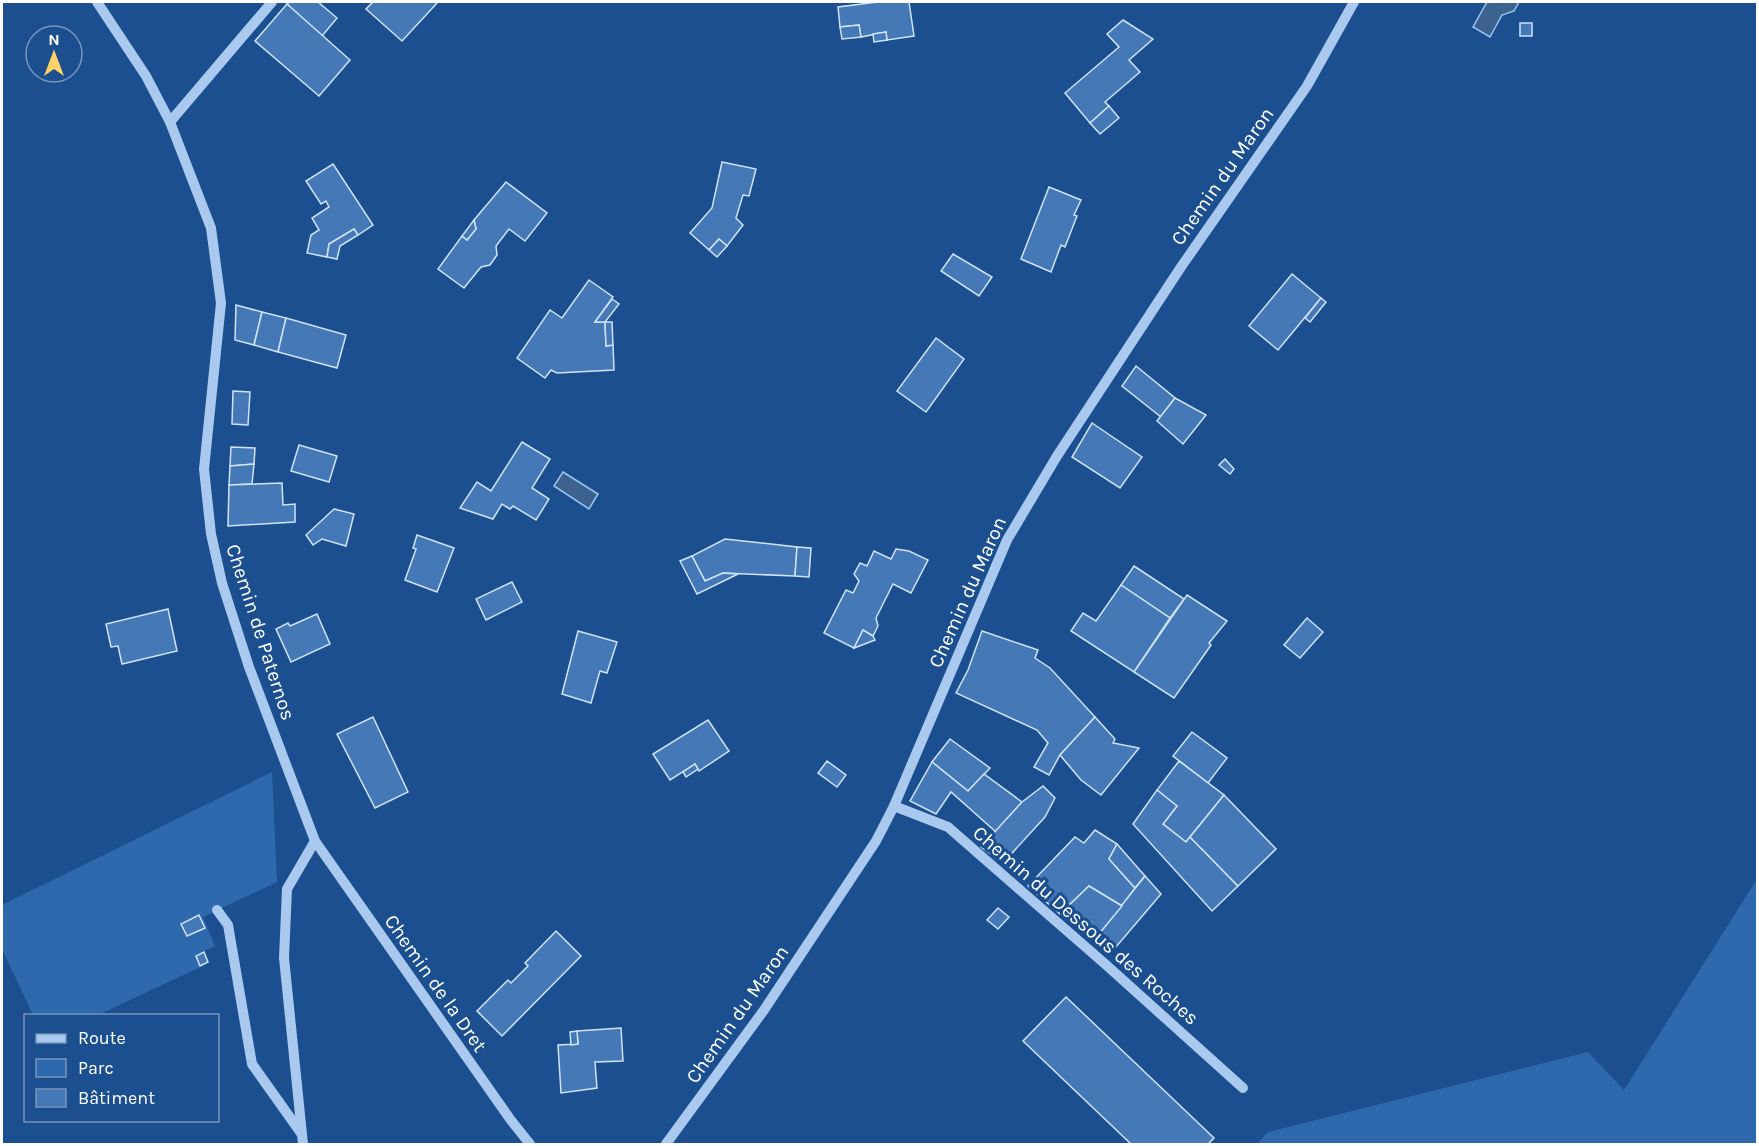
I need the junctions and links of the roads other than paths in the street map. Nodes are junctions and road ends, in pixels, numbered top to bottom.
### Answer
1 (97, 2) edge
2 (272, 2) edge
3 (1354, 2) edge
4 (170, 122) junction
5 (894, 806) junction
6 (315, 841) junction
7 (217, 910) dead end
8 (1243, 1088) dead end
9 (301, 1133) junction
10 (303, 1144) edge
11 (530, 1144) edge
12 (666, 1144) edge

1 - 4 street, Chemin de Paternos
2 - 4 street
3 - 5 street, Chemin du Maron
4 - 6 street, Chemin de Paternos
5 - 8 street, Chemin du Dessous des Roches
5 - 12 street, Chemin du Maron
6 - 9 street
6 - 11 street, Chemin de la Dret
7 - 9 street
9 - 10 street

